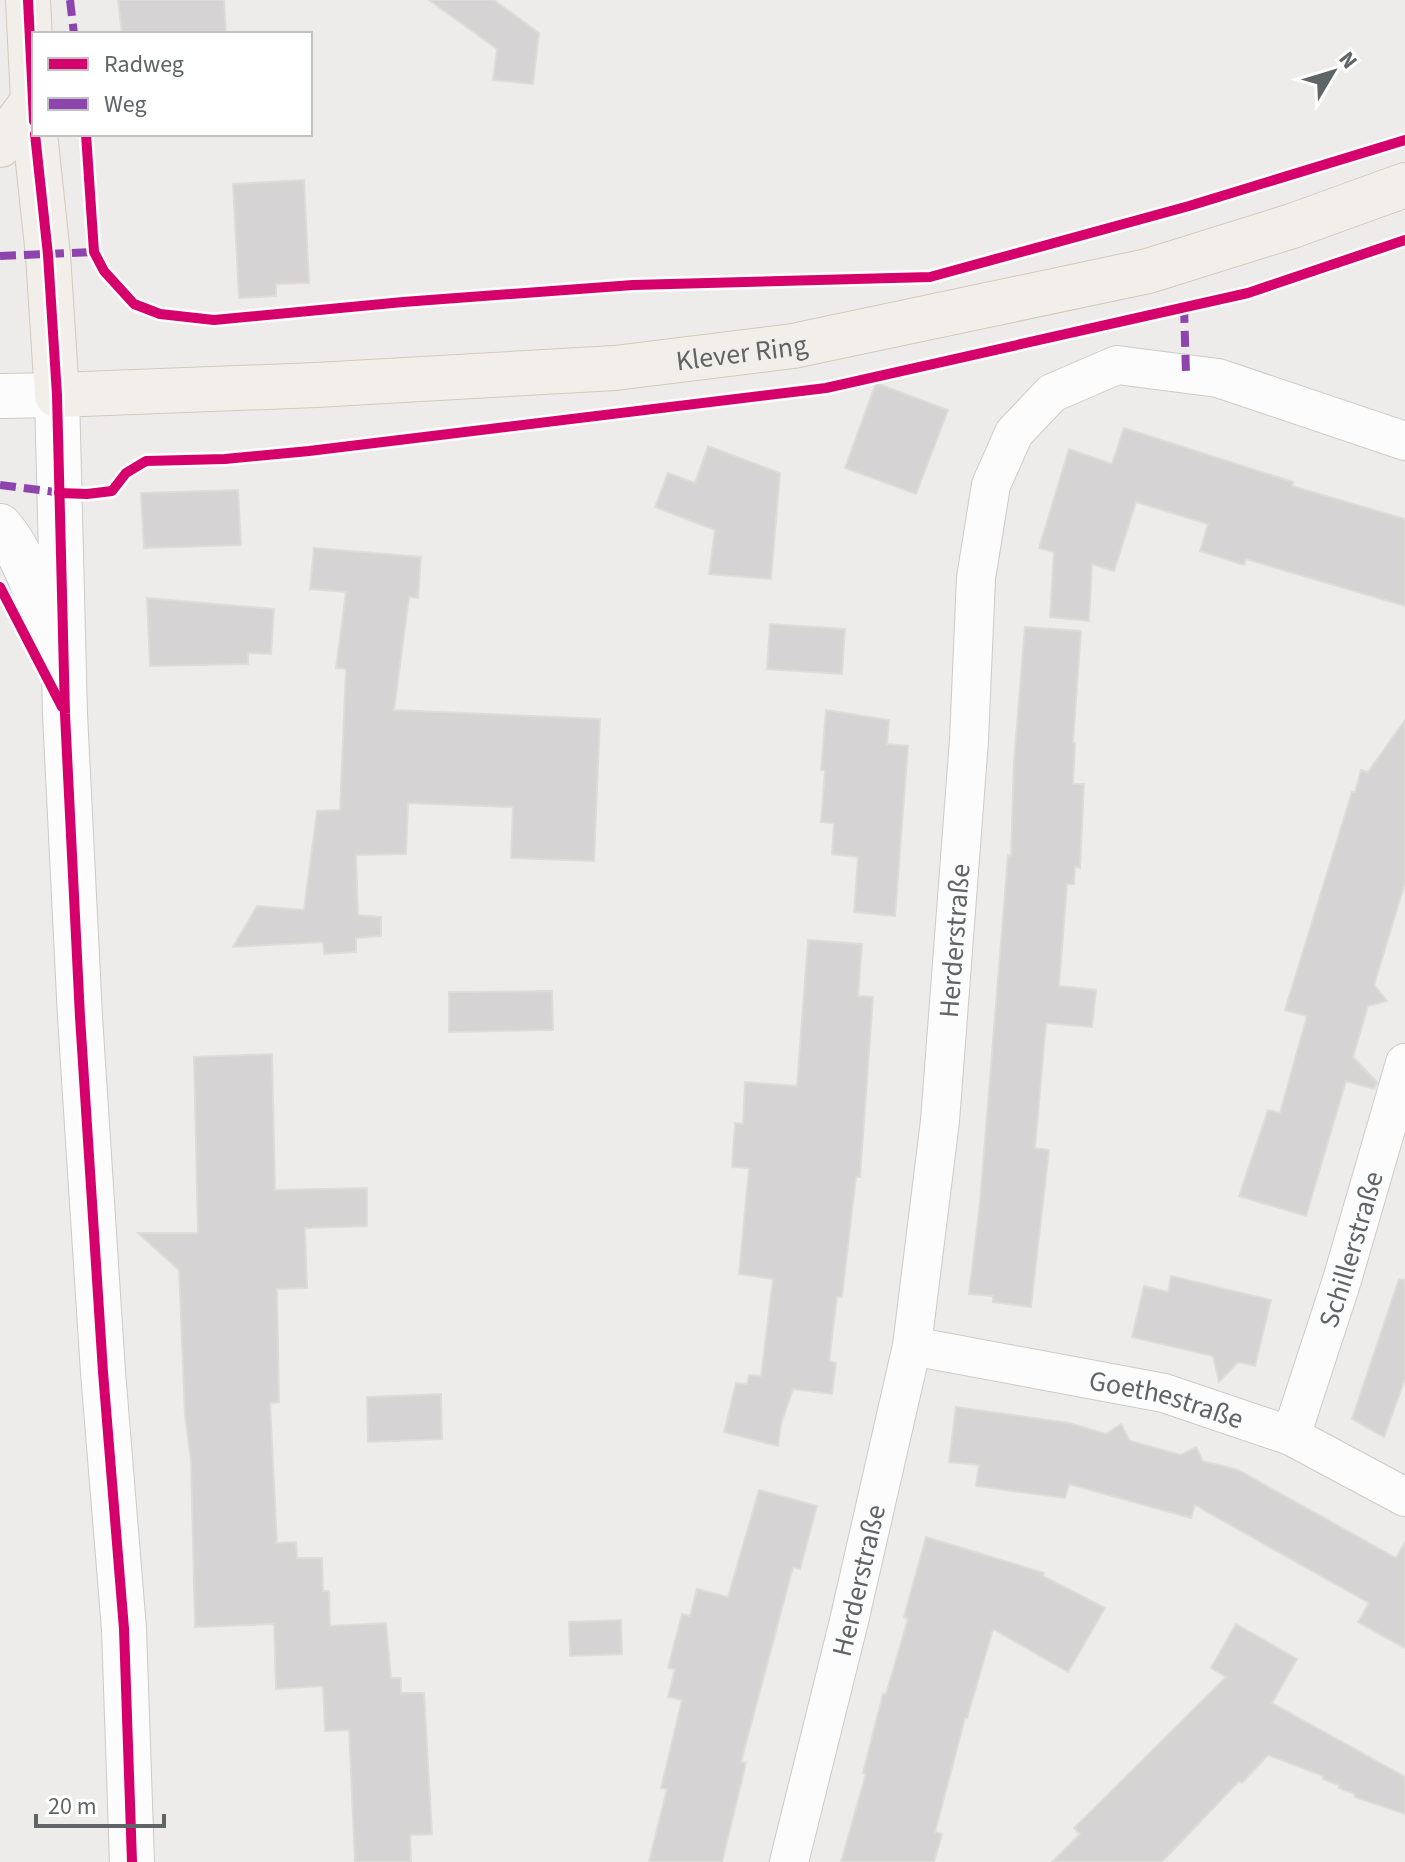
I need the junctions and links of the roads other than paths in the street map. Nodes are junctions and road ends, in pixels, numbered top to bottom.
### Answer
1 (28, 0) edge
2 (32, 79) edge
3 (32, 121) edge
4 (36, 136) edge
5 (0, 145) edge
6 (1405, 185) edge
7 (57, 395) junction
8 (0, 396) edge
9 (1405, 441) edge
10 (0, 526) edge
11 (65, 714) junction
12 (1405, 1063) edge
13 (912, 1346) junction
14 (1291, 1436) junction
15 (1405, 1497) edge
16 (132, 1862) edge
17 (789, 1862) edge

1 - 2 main road
3 - 5 main road
4 - 7 main road
6 - 7 main road, Klever Ring
7 - 8 street
7 - 11 street
9 - 13 street, Herderstraße
10 - 11 street
11 - 16 street
12 - 14 street, Schillerstraße
13 - 14 street, Goethestraße
13 - 17 street, Herderstraße
14 - 15 street, Goethestraße

